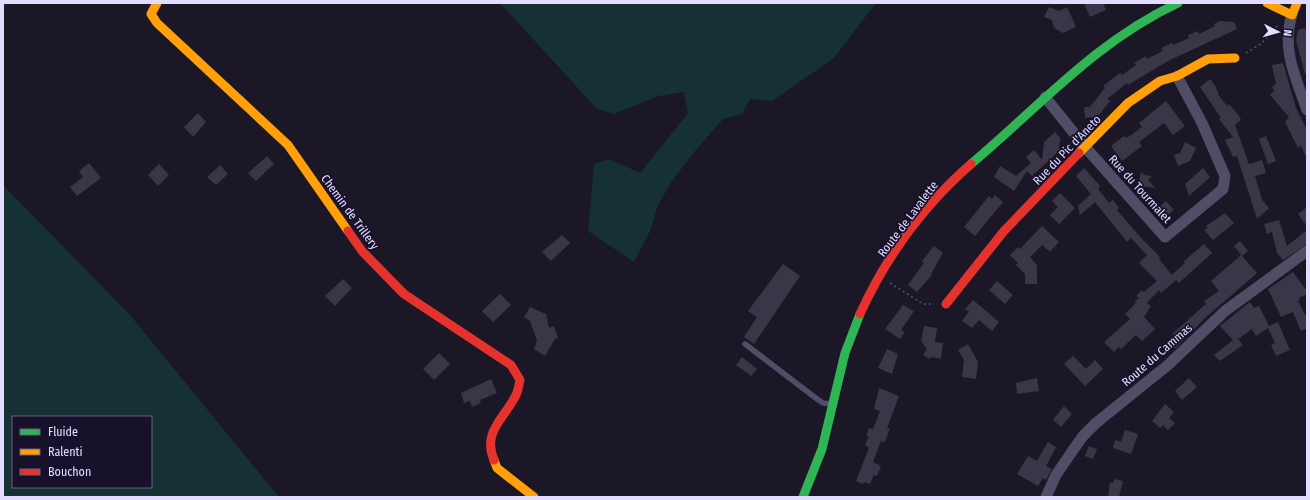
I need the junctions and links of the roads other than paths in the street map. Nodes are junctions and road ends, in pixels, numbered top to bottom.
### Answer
1 (157, 3) edge
2 (1178, 3) edge
3 (1268, 3) edge
4 (1297, 3) edge
5 (1292, 15) junction
6 (1235, 58) road end
7 (1177, 76) junction
8 (1045, 97) junction
9 (1307, 110) edge
10 (1086, 148) junction
11 (1307, 251) edge
12 (946, 304) road end
13 (745, 344) dead end
14 (832, 404) junction
15 (534, 497) edge
16 (803, 497) edge
17 (1046, 497) edge

1 - 15 street, Chemin de Trillery
2 - 8 street, Route de Lavalette
3 - 5 street
4 - 5 street
5 - 9 street
6 - 7 street, Rue du Pic d'Aneto
7 - 10 street, Rue du Pic d'Aneto
7 - 10 street, Rue du Tourmalet
8 - 10 street, Rue du Tourmalet
8 - 14 street, Route de Lavalette
10 - 12 street, Rue du Pic d'Aneto
11 - 17 street, Route du Cammas
13 - 14 lane
14 - 16 street, Route de Lavalette

